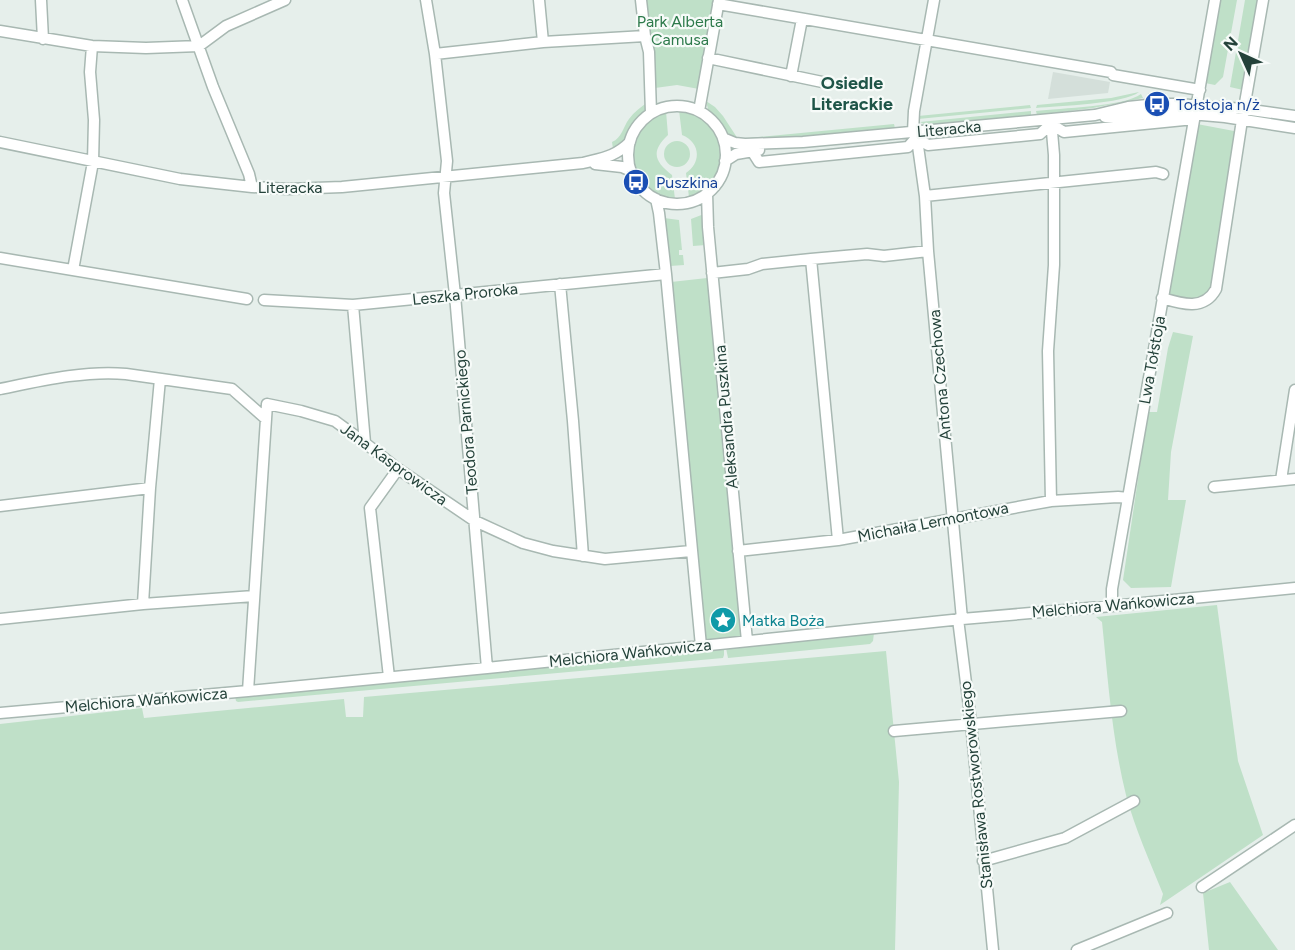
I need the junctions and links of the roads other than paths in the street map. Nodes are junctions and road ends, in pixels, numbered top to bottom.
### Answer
1 (41, 0) edge
2 (182, 0) edge
3 (285, 0) edge
4 (426, 0) edge
5 (539, 0) edge
6 (641, 0) edge
7 (934, 0) edge
8 (1215, 0) edge
9 (1263, 0) edge
10 (719, 2) edge
11 (802, 19) junction
12 (0, 31) edge
13 (645, 36) junction
14 (43, 39) junction
15 (927, 40) junction
16 (543, 42) junction
17 (92, 46) junction
18 (199, 46) junction
19 (435, 54) junction
20 (708, 58) junction
21 (791, 76) junction
22 (827, 83) dead end
23 (1200, 90) junction
24 (699, 111) junction
25 (651, 113) junction
26 (1195, 113) junction
27 (1243, 114) junction
28 (1295, 116) edge
29 (1051, 122) junction
30 (1295, 128) edge
31 (915, 134) junction
32 (723, 138) junction
33 (0, 142) edge
34 (630, 142) junction
35 (803, 142) junction
36 (752, 151) junction
37 (725, 161) junction
38 (93, 162) junction
39 (583, 163) junction
40 (631, 171) junction
41 (1164, 174) dead end
42 (447, 176) junction
43 (1054, 183) junction
44 (252, 187) junction
45 (707, 193) junction
46 (925, 196) junction
47 (656, 199) junction
48 (928, 251) junction
49 (0, 258) edge
50 (811, 259) junction
51 (73, 270) junction
52 (712, 273) junction
53 (666, 274) junction
54 (560, 284) junction
55 (455, 295) junction
56 (1162, 298) junction
57 (247, 299) dead end
58 (264, 300) dead end
59 (353, 305) junction
60 (159, 379) junction
61 (0, 389) edge
62 (1295, 390) edge
63 (266, 419) junction
64 (365, 443) junction
65 (398, 469) junction
66 (1295, 479) edge
67 (1281, 480) junction
68 (1214, 487) dead end
69 (150, 488) junction
70 (1128, 498) junction
71 (1051, 501) junction
72 (0, 506) edge
73 (954, 518) junction
74 (475, 521) junction
75 (838, 540) junction
76 (692, 551) junction
77 (738, 551) junction
78 (583, 556) junction
79 (1295, 588) edge
80 (254, 596) junction
81 (143, 604) junction
82 (1112, 606) junction
83 (0, 619) edge
84 (960, 619) junction
85 (747, 641) junction
86 (701, 646) junction
87 (487, 668) junction
88 (388, 677) junction
89 (248, 691) junction
90 (1120, 711) dead end
91 (0, 713) edge
92 (971, 723) junction
93 (894, 731) dead end
94 (1134, 801) dead end
95 (1295, 825) edge
96 (983, 861) junction
97 (1202, 887) dead end
98 (1167, 913) dead end
99 (993, 950) edge
100 (1077, 950) edge

1 - 14 street
2 - 18 street
3 - 18 street
4 - 19 street, Teodora Parnickiego
5 - 16 street
6 - 13 street
7 - 15 street, Antona Czechowa
8 - 23 street, Lwa Tołstoja
9 - 27 street
10 - 11 street
10 - 20 street
11 - 15 street
11 - 21 street
12 - 14 street
13 - 16 street
13 - 25 street
14 - 17 street
15 - 23 street
15 - 31 street, Antona Czechowa
16 - 19 street
17 - 18 street
17 - 38 street
18 - 44 street
19 - 42 street, Teodora Parnickiego
20 - 21 street
20 - 24 street
21 - 22 street
23 - 26 street, Lwa Tołstoja
24 - 25 street
24 - 32 street
25 - 34 street
26 - 27 street
26 - 29 street
26 - 29 street
26 - 56 street, Lwa Tołstoja
27 - 28 street
27 - 30 street
27 - 56 street
29 - 31 street, Literacka
29 - 43 street
31 - 35 street, Literacka
31 - 36 street
31 - 46 street, Antona Czechowa
32 - 35 street, Literacka
32 - 37 street
33 - 38 street, Literacka
34 - 39 street, Literacka
34 - 40 street
35 - 36 street, Literacka
36 - 37 street, Literacka
37 - 45 street
38 - 44 street, Literacka
38 - 51 street
39 - 40 street, Literacka
39 - 42 street, Literacka
40 - 47 street
41 - 43 street
42 - 44 street, Literacka
42 - 55 street, Teodora Parnickiego
43 - 46 street
43 - 71 street
45 - 47 street
45 - 52 street, Aleksandra Puszkina
46 - 48 street, Antona Czechowa
47 - 53 street
48 - 50 street
48 - 73 street, Antona Czechowa
49 - 51 street
50 - 52 street
50 - 75 street
51 - 57 street
52 - 77 street, Aleksandra Puszkina
53 - 54 street, Leszka Proroka
53 - 76 street
54 - 55 street, Leszka Proroka
54 - 78 street
55 - 59 street, Leszka Proroka
55 - 74 street, Teodora Parnickiego
56 - 70 street, Lwa Tołstoja
58 - 59 street, Leszka Proroka
59 - 64 street
60 - 61 street
60 - 63 street
60 - 69 street
62 - 67 street
63 - 64 street, Jana Kasprowicza
63 - 80 street
64 - 65 street, Jana Kasprowicza
65 - 74 street, Jana Kasprowicza
65 - 88 street
66 - 67 street
67 - 68 street
69 - 72 street
69 - 81 street
70 - 71 street, Michaiła Lermontowa
70 - 82 street, Lwa Tołstoja
71 - 73 street, Michaiła Lermontowa
73 - 75 street, Michaiła Lermontowa
73 - 84 street, Antona Czechowa
74 - 78 street, Jana Kasprowicza
74 - 87 street, Teodora Parnickiego
75 - 77 street, Michaiła Lermontowa
76 - 78 street, Jana Kasprowicza
76 - 86 street
77 - 85 street, Aleksandra Puszkina
79 - 82 street, Melchiora Wańkowicza
80 - 81 street
80 - 89 street
81 - 83 street
82 - 84 street, Melchiora Wańkowicza
84 - 85 street, Melchiora Wańkowicza
84 - 92 street, Stanisława Rostworowskiego
85 - 86 street, Melchiora Wańkowicza
86 - 87 street, Melchiora Wańkowicza
87 - 88 street, Melchiora Wańkowicza
88 - 89 street, Melchiora Wańkowicza
89 - 91 street, Melchiora Wańkowicza
90 - 92 street
92 - 93 street
92 - 96 street, Stanisława Rostworowskiego
94 - 96 street
95 - 97 street
96 - 99 street, Stanisława Rostworowskiego
98 - 100 street

